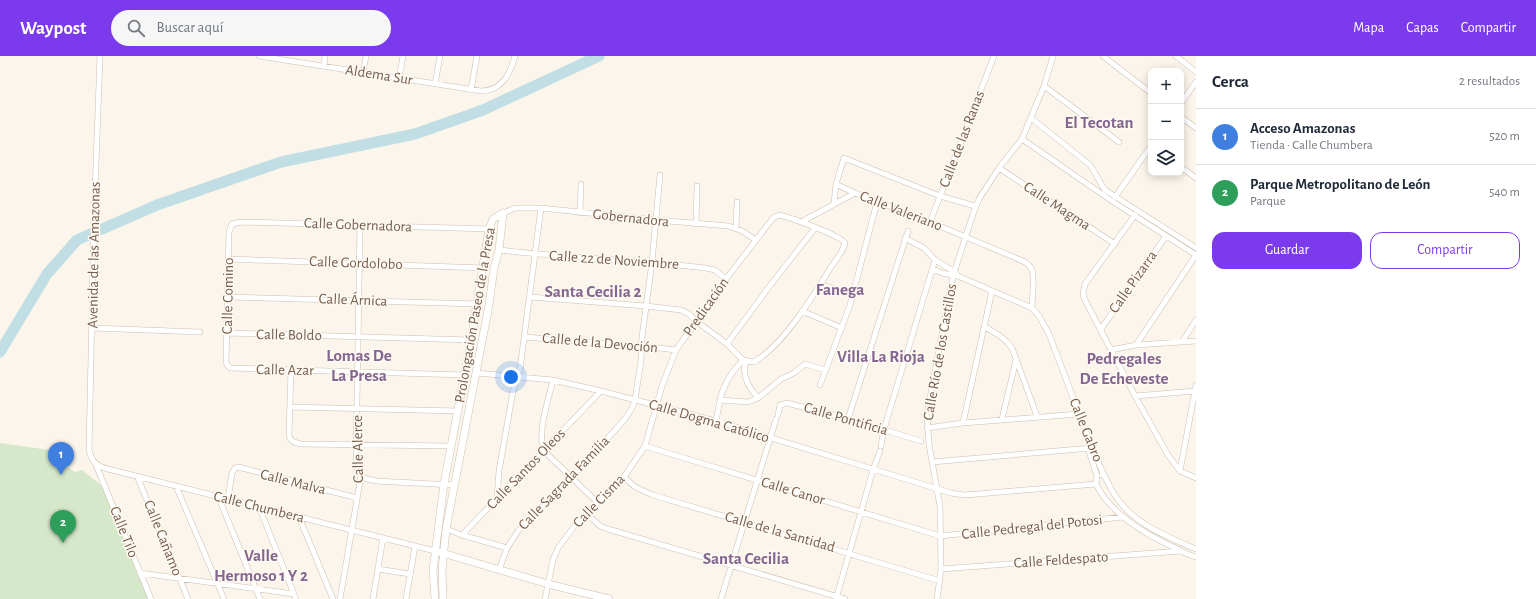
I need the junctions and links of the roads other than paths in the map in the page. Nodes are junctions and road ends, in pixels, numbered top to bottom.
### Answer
1 (100, 56) edge
2 (259, 56) edge
3 (325, 56) edge
4 (366, 56) edge
5 (403, 56) edge
6 (440, 56) edge
7 (477, 56) edge
8 (515, 56) edge
9 (994, 56) edge
10 (1053, 56) edge
11 (1103, 56) edge
12 (1176, 56) edge
13 (285, 58) edge
14 (324, 66) junction
15 (1196, 72) edge
16 (363, 73) junction
17 (399, 78) junction
18 (1196, 82) edge
19 (435, 84) junction
20 (1044, 86) junction
21 (471, 90) junction
22 (1148, 91) edge
23 (1184, 99) edge
24 (1031, 118) junction
25 (1184, 119) edge
26 (1196, 128) edge
27 (1022, 139) junction
28 (1119, 142) dead end
29 (1148, 150) edge
30 (999, 168) junction
31 (1184, 169) edge
32 (660, 175) dead end
33 (1196, 178) edge
34 (581, 184) dead end
35 (836, 184) junction
36 (697, 186) dead end
37 (855, 193) junction
38 (940, 196) junction
39 (1114, 198) junction
40 (737, 202) dead end
41 (877, 202) junction
42 (834, 204) junction
43 (975, 206) junction
44 (542, 208) junction
45 (503, 213) junction
46 (580, 213) junction
47 (1135, 215) junction
48 (656, 220) junction
49 (801, 222) junction
50 (930, 222) junction
51 (696, 224) junction
52 (360, 225) junction
53 (230, 228) joint
54 (736, 228) junction
55 (815, 228) junction
56 (489, 229) junction
57 (908, 230) dead end
58 (1166, 236) junction
59 (966, 237) junction
60 (905, 238) junction
61 (756, 240) junction
62 (1115, 244) junction
63 (1196, 248) edge
64 (499, 250) junction
65 (535, 254) junction
66 (1196, 255) edge
67 (229, 259) junction
68 (935, 260) junction
69 (652, 262) junction
70 (359, 263) junction
71 (484, 268) junction
72 (933, 269) junction
73 (955, 275) junction
74 (726, 279) junction
75 (820, 285) junction
76 (992, 290) junction
77 (853, 294) junction
78 (228, 297) junction
79 (530, 297) junction
80 (359, 301) junction
81 (478, 304) junction
82 (646, 306) junction
83 (1032, 308) junction
84 (802, 311) junction
85 (1196, 320) edge
86 (696, 321) junction
87 (985, 327) junction
88 (92, 328) junction
89 (842, 328) junction
90 (1101, 329) junction
91 (200, 332) dead end
92 (227, 333) junction
93 (359, 336) junction
94 (525, 337) junction
95 (472, 340) junction
96 (1196, 340) edge
97 (1182, 342) junction
98 (727, 344) junction
99 (1136, 345) junction
100 (642, 346) junction
101 (676, 350) junction
102 (1111, 350) junction
103 (1016, 360) junction
104 (744, 361) junction
105 (227, 365) joint
106 (291, 370) junction
107 (825, 370) junction
108 (358, 372) junction
109 (476, 373) junction
110 (464, 375) junction
111 (518, 376) junction
112 (553, 380) junction
113 (820, 385) dead end
114 (1196, 385) edge
115 (601, 391) junction
116 (1195, 391) junction
117 (1134, 396) junction
118 (758, 398) junction
119 (635, 400) junction
120 (720, 400) junction
121 (657, 405) junction
122 (290, 407) junction
123 (357, 409) junction
124 (458, 411) junction
125 (1079, 414) junction
126 (1037, 416) junction
127 (848, 419) junction
128 (1002, 419) junction
129 (716, 422) junction
130 (963, 423) junction
131 (927, 428) junction
132 (884, 429) junction
133 (771, 438) junction
134 (921, 442) dead end
135 (356, 446) junction
136 (451, 446) junction
137 (646, 446) junction
138 (1090, 448) junction
139 (543, 450) junction
140 (932, 462) junction
141 (96, 465) junction
142 (873, 470) junction
143 (1180, 471) junction
144 (1104, 475) junction
145 (137, 476) junction
146 (361, 476) junction
147 (1097, 476) junction
148 (570, 477) junction
149 (624, 477) junction
150 (1196, 478) edge
151 (758, 480) junction
152 (444, 484) junction
153 (1096, 484) junction
154 (454, 485) junction
155 (176, 486) junction
156 (937, 490) junction
157 (218, 496) junction
158 (357, 498) junction
159 (497, 498) junction
160 (228, 499) junction
161 (598, 503) junction
162 (259, 508) junction
163 (862, 511) junction
164 (587, 514) junction
165 (299, 517) junction
166 (1123, 517) junction
167 (745, 522) junction
168 (446, 529) junction
169 (351, 530) junction
170 (462, 535) junction
171 (940, 536) junction
172 (383, 538) junction
173 (414, 546) junction
174 (507, 548) junction
175 (1196, 549) edge
176 (435, 551) junction
177 (1181, 551) junction
178 (849, 553) junction
179 (443, 554) junction
180 (1196, 557) edge
181 (732, 566) junction
182 (378, 569) junction
183 (941, 569) junction
184 (499, 570) junction
185 (140, 572) junction
186 (410, 574) junction
187 (179, 578) junction
188 (940, 581) junction
189 (217, 583) junction
190 (548, 584) junction
191 (256, 589) junction
192 (295, 596) edge
193 (581, 596) edge
194 (837, 598) edge
195 (151, 599) edge
196 (188, 599) edge
197 (224, 599) edge
198 (260, 599) edge
199 (333, 599) edge
200 (340, 599) edge
201 (373, 599) edge
202 (406, 599) edge
203 (435, 599) edge
204 (444, 599) edge
205 (545, 599) edge
206 (609, 599) edge
207 (721, 599) edge
208 (846, 599) edge
209 (938, 599) edge

1 - 88 street, Avenida de las Amazonas
2 - 13 street, Aldema Sur
3 - 14 street
4 - 16 street
5 - 17 street
6 - 19 street
7 - 21 street
8 - 21 street, Aldema Sur
9 - 38 street, Calle de las Ranas
10 - 20 street, Calle Río de los Castillos
11 - 22 street
12 - 15 street
13 - 14 street, Aldema Sur
14 - 16 street, Aldema Sur
16 - 17 street, Aldema Sur
17 - 19 street, Aldema Sur
18 - 23 street
19 - 21 street, Aldema Sur
20 - 24 street, Calle Río de los Castillos
20 - 28 street
24 - 27 street, Calle Río de los Castillos
24 - 39 street
25 - 26 street
27 - 30 street, Calle Río de los Castillos
27 - 39 street
29 - 39 street
30 - 43 street, Calle Río de los Castillos
30 - 62 street, Calle Magma
31 - 33 street
32 - 48 street, Calle Sagrada Familia
34 - 46 street
35 - 37 street, Calle Valeriano
35 - 38 street
35 - 42 street
36 - 51 street
37 - 41 street, Calle Valeriano
37 - 42 street
38 - 43 street
38 - 50 street, Calle de las Ranas
39 - 47 street
39 - 63 street
40 - 54 street
41 - 50 street, Calle Valeriano
41 - 77 street
42 - 49 street
43 - 59 street, Calle Río de los Castillos
44 - 45 street, Gobernadora
44 - 46 street, Gobernadora
44 - 65 street
45 - 56 street, Prolongación Paseo de la Presa
45 - 64 street, Prolongación Paseo de la Presa
46 - 48 street, Gobernadora
47 - 58 street
47 - 62 street
48 - 51 street, Gobernadora
48 - 69 street, Calle Sagrada Familia
49 - 55 street
49 - 61 street, Predicación
50 - 59 street, Calle Valeriano
51 - 54 street, Gobernadora
52 - 53 street, Calle Gobernadora
52 - 56 street, Calle Gobernadora
52 - 70 street, Calle Alerce
53 - 67 street, Calle Comino
54 - 61 street, Gobernadora
55 - 75 street
55 - 98 street
56 - 71 street, Prolongación Paseo de la Presa
57 - 60 street
58 - 66 street
58 - 90 street, Calle Pizarra
59 - 73 street, Calle Río de los Castillos
59 - 83 street, Calle Valeriano
60 - 68 street
60 - 127 street
61 - 74 street, Predicación
62 - 90 street
64 - 65 street, Calle 22 de Noviembre
64 - 109 street, Prolongación Paseo de la Presa
65 - 69 street, Calle 22 de Noviembre
65 - 79 street
66 - 99 street
67 - 70 street, Calle Gordolobo
67 - 78 street, Calle Comino
68 - 72 street
68 - 73 street
69 - 74 street, Calle 22 de Noviembre
69 - 82 street, Calle Sagrada Familia
70 - 71 street, Calle Gordolobo
70 - 80 street, Calle Alerce
71 - 81 street, Prolongación Paseo de la Presa
72 - 73 street
72 - 132 street
73 - 76 street
73 - 131 street, Calle Río de los Castillos
74 - 86 street, Predicación
75 - 77 street
75 - 84 street
76 - 83 street
76 - 87 street
77 - 89 street
78 - 80 street, Calle Árnica
78 - 92 street, Calle Comino
79 - 82 street
79 - 94 street
80 - 81 street, Calle Árnica
80 - 93 street, Calle Alerce
81 - 95 street, Prolongación Paseo de la Presa
82 - 86 street
82 - 100 street, Calle Sagrada Familia
83 - 125 street, Calle Gabro
84 - 89 street
84 - 104 street
85 - 97 street
86 - 98 street
86 - 101 street, Predicación
87 - 103 street
87 - 130 street
88 - 91 street
88 - 141 street, Avenida de las Amazonas
89 - 107 street
90 - 102 street
92 - 93 street, Calle Boldo
92 - 105 street, Calle Comino
93 - 95 street, Calle Boldo
93 - 108 street, Calle Alerce
94 - 100 street, Calle de la Devoción
94 - 111 street
95 - 110 street, Prolongación Paseo de la Presa
96 - 97 street
97 - 99 street
98 - 104 street
99 - 102 street
100 - 101 street, Calle de la Devoción
100 - 119 street, Calle Sagrada Familia
101 - 121 street, Predicación
102 - 117 street
103 - 126 street
103 - 128 street
104 - 118 street
104 - 120 street
105 - 106 street, Calle Azar
106 - 108 street, Calle Azar
106 - 122 street
107 - 113 street
107 - 118 street
108 - 110 street, Calle Azar
108 - 123 street, Calle Alerce
109 - 111 street, Calle Dogma Católico
109 - 154 street, Prolongación Paseo de la Presa
110 - 124 street, Prolongación Paseo de la Presa
111 - 112 street, Calle Dogma Católico
111 - 159 street
112 - 115 street, Calle Dogma Católico
112 - 139 street
114 - 116 street
115 - 119 street, Calle Dogma Católico
115 - 139 street, Calle Santos Oleos
116 - 117 street
116 - 143 street
117 - 143 street
118 - 120 street
119 - 121 street, Calle Dogma Católico
119 - 148 street, Calle Sagrada Familia
120 - 129 street
121 - 129 street, Calle Dogma Católico
121 - 137 street, Calle Cisma
122 - 123 street
122 - 135 street
123 - 124 street
123 - 135 street, Calle Alerce
124 - 136 street, Prolongación Paseo de la Presa
125 - 126 street
125 - 138 street, Calle Gabro
126 - 128 street
127 - 132 street, Calle Pontificia
127 - 133 street, Calle Pontificia
128 - 130 street
129 - 133 street, Calle Dogma Católico
130 - 131 street
131 - 140 street, Calle Río de los Castillos
132 - 134 street, Calle Pontificia
132 - 142 street
133 - 142 street, Calle Dogma Católico
133 - 151 street, Calle Pontificia
135 - 136 street
135 - 146 street, Calle Alerce
136 - 152 street, Prolongación Paseo de la Presa
137 - 149 street, Calle Cisma
137 - 151 street, Calle Canor
138 - 140 street
138 - 144 street, Calle Gabro
138 - 147 street, Calle Gabro
139 - 148 street
139 - 159 street, Calle Santos Oleos
140 - 156 street, Calle Río de los Castillos
141 - 145 street, Calle Chumbera
141 - 185 street, Calle Tilo
142 - 156 street, Calle Dogma Católico
142 - 163 street
143 - 150 street
144 - 147 street, Calle Gabro
144 - 175 street, Calle Gabro
145 - 155 street, Calle Chumbera
145 - 187 street, Calle Cañamo
146 - 152 street
146 - 158 street, Calle Alerce
147 - 153 street, Calle Gabro
148 - 161 street
148 - 174 street, Calle Sagrada Familia
149 - 161 street, Calle Cisma
149 - 167 street, Calle de la Santidad
151 - 163 street, Calle Canor
151 - 167 street, Calle Pontificia
152 - 154 street
152 - 176 street, Prolongación Paseo de la Presa
153 - 156 street, Calle Dogma Católico
153 - 166 street, Calle Gabro
154 - 168 street, Prolongación Paseo de la Presa
155 - 157 street, Calle Chumbera
155 - 189 street
156 - 171 street, Calle Río de los Castillos
157 - 160 street, Calle Chumbera
157 - 191 street
158 - 160 street, Calle Malva
158 - 169 street, Calle Alerce
159 - 170 street, Calle Santos Oleos
160 - 162 street, Calle Chumbera
161 - 164 street, Calle Cisma
162 - 165 street, Calle Chumbera
162 - 192 street
163 - 171 street, Calle Canor
163 - 178 street
164 - 181 street
164 - 190 street, Calle Cisma
165 - 169 street, Calle Chumbera
165 - 199 street
166 - 171 street, Calle Pedregal del Potosi
166 - 177 street, Calle Gabro
167 - 178 street, Calle de la Santidad
167 - 181 street, Calle Pontificia
168 - 170 street
168 - 179 street, Prolongación Paseo de la Presa
169 - 172 street, Calle Chumbera
169 - 200 street, Calle Alerce
170 - 174 street
171 - 183 street, Calle Río de los Castillos
172 - 173 street, Calle Chumbera
172 - 182 street
173 - 176 street, Calle Chumbera
173 - 186 street
174 - 184 street, Calle Sagrada Familia
176 - 179 street
176 - 203 street, Prolongación Paseo de la Presa
177 - 180 street, Calle Gabro
177 - 183 street, Calle Feldespato
178 - 188 street, Calle de la Santidad
178 - 194 street
179 - 184 street
179 - 204 street, Prolongación Paseo de la Presa
181 - 194 street
181 - 207 street, Calle Pontificia
182 - 186 street
182 - 201 street
183 - 188 street, Calle Río de los Castillos
184 - 190 street
185 - 187 street
185 - 195 street, Calle Tilo
186 - 202 street
187 - 189 street
187 - 196 street, Calle Cañamo
188 - 209 street, Calle Río de los Castillos
189 - 191 street
189 - 197 street
190 - 193 street
190 - 205 street, Calle Cisma
191 - 192 street
191 - 198 street
193 - 206 street
194 - 208 street

